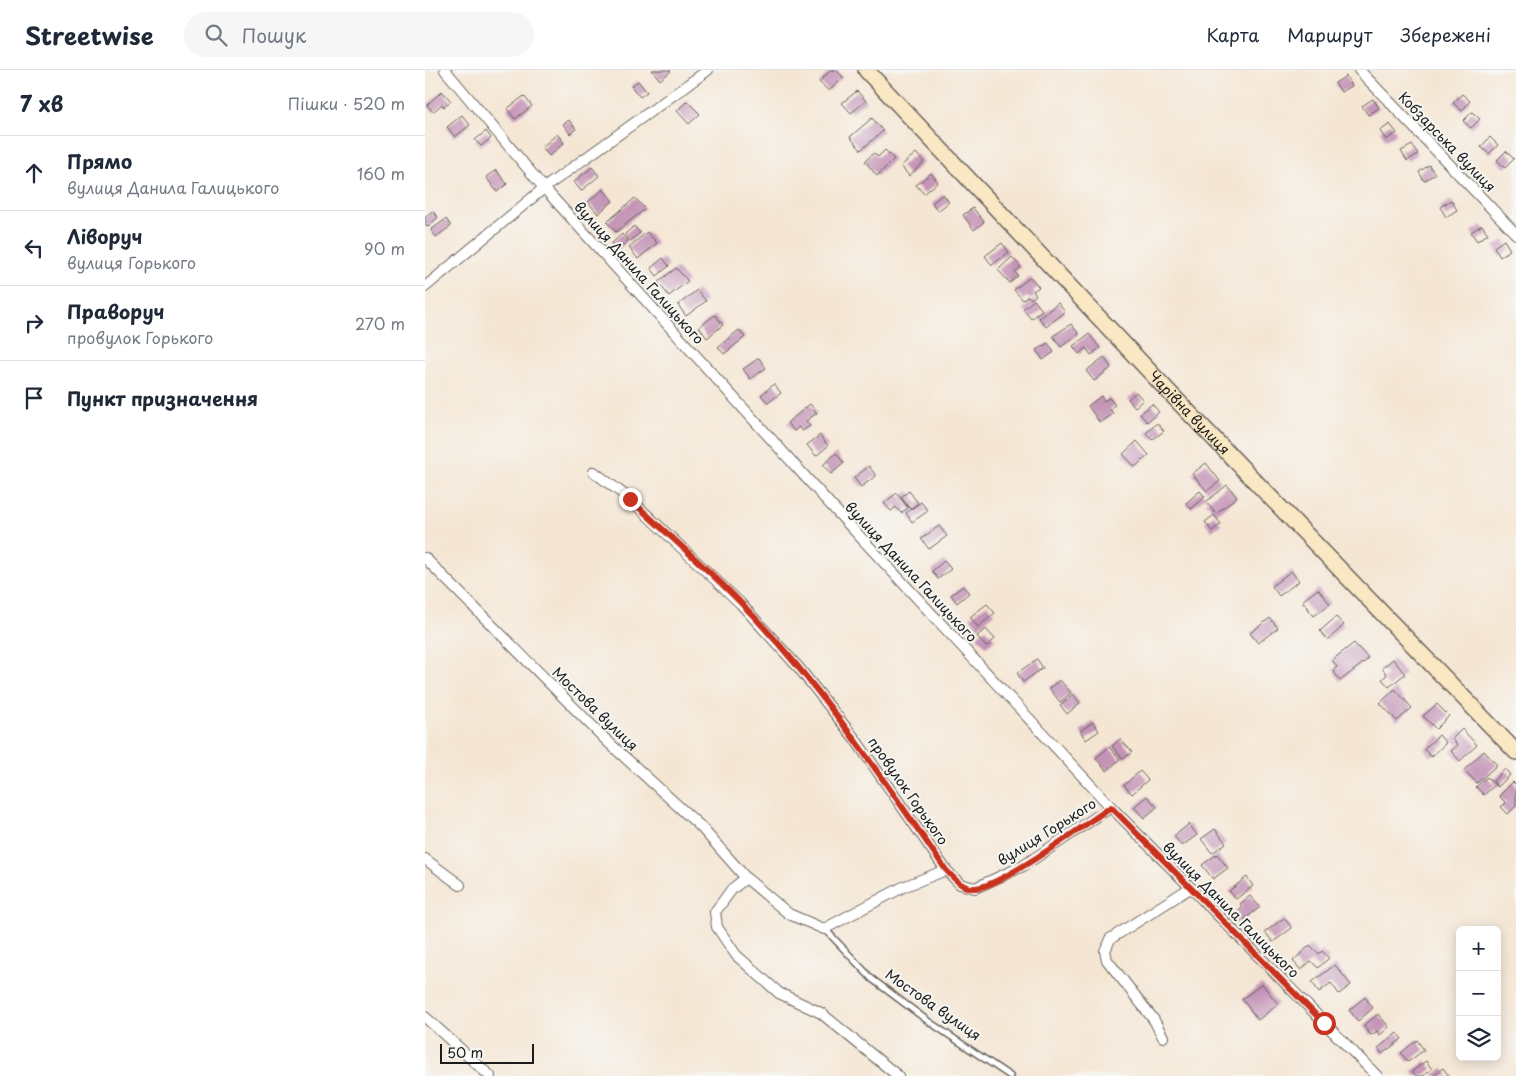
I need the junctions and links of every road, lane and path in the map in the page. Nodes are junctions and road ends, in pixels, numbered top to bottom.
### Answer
1 (445, 70) edge
2 (708, 70) edge
3 (866, 70) edge
4 (1359, 70) edge
5 (544, 188) junction
6 (1516, 234) edge
7 (425, 287) edge
8 (594, 472) dead end
9 (425, 558) edge
10 (1516, 752) edge
11 (1111, 807) junction
12 (425, 859) edge
13 (946, 870) junction
14 (746, 878) junction
15 (460, 885) dead end
16 (1190, 888) junction
17 (824, 929) junction
18 (425, 1017) edge
19 (1163, 1037) dead end
20 (490, 1076) edge
21 (898, 1076) edge
22 (1010, 1076) edge
23 (1377, 1076) edge

1 - 5 street, вулиця Данила Галицького
2 - 5 street
3 - 10 street, Чарівна вулиця
4 - 6 street, Кобзарська вулиця
5 - 7 street
5 - 11 street, вулиця Данила Галицького
8 - 13 street, провулок Горького
9 - 14 street, Мостова вулиця
11 - 13 street, вулиця Горького
11 - 16 street, вулиця Данила Галицького
12 - 15 street
13 - 17 street
14 - 17 street, Мостова вулиця
14 - 21 street
16 - 19 street
16 - 23 street, вулиця Данила Галицького
17 - 22 lane, Мостова вулиця
18 - 20 street

